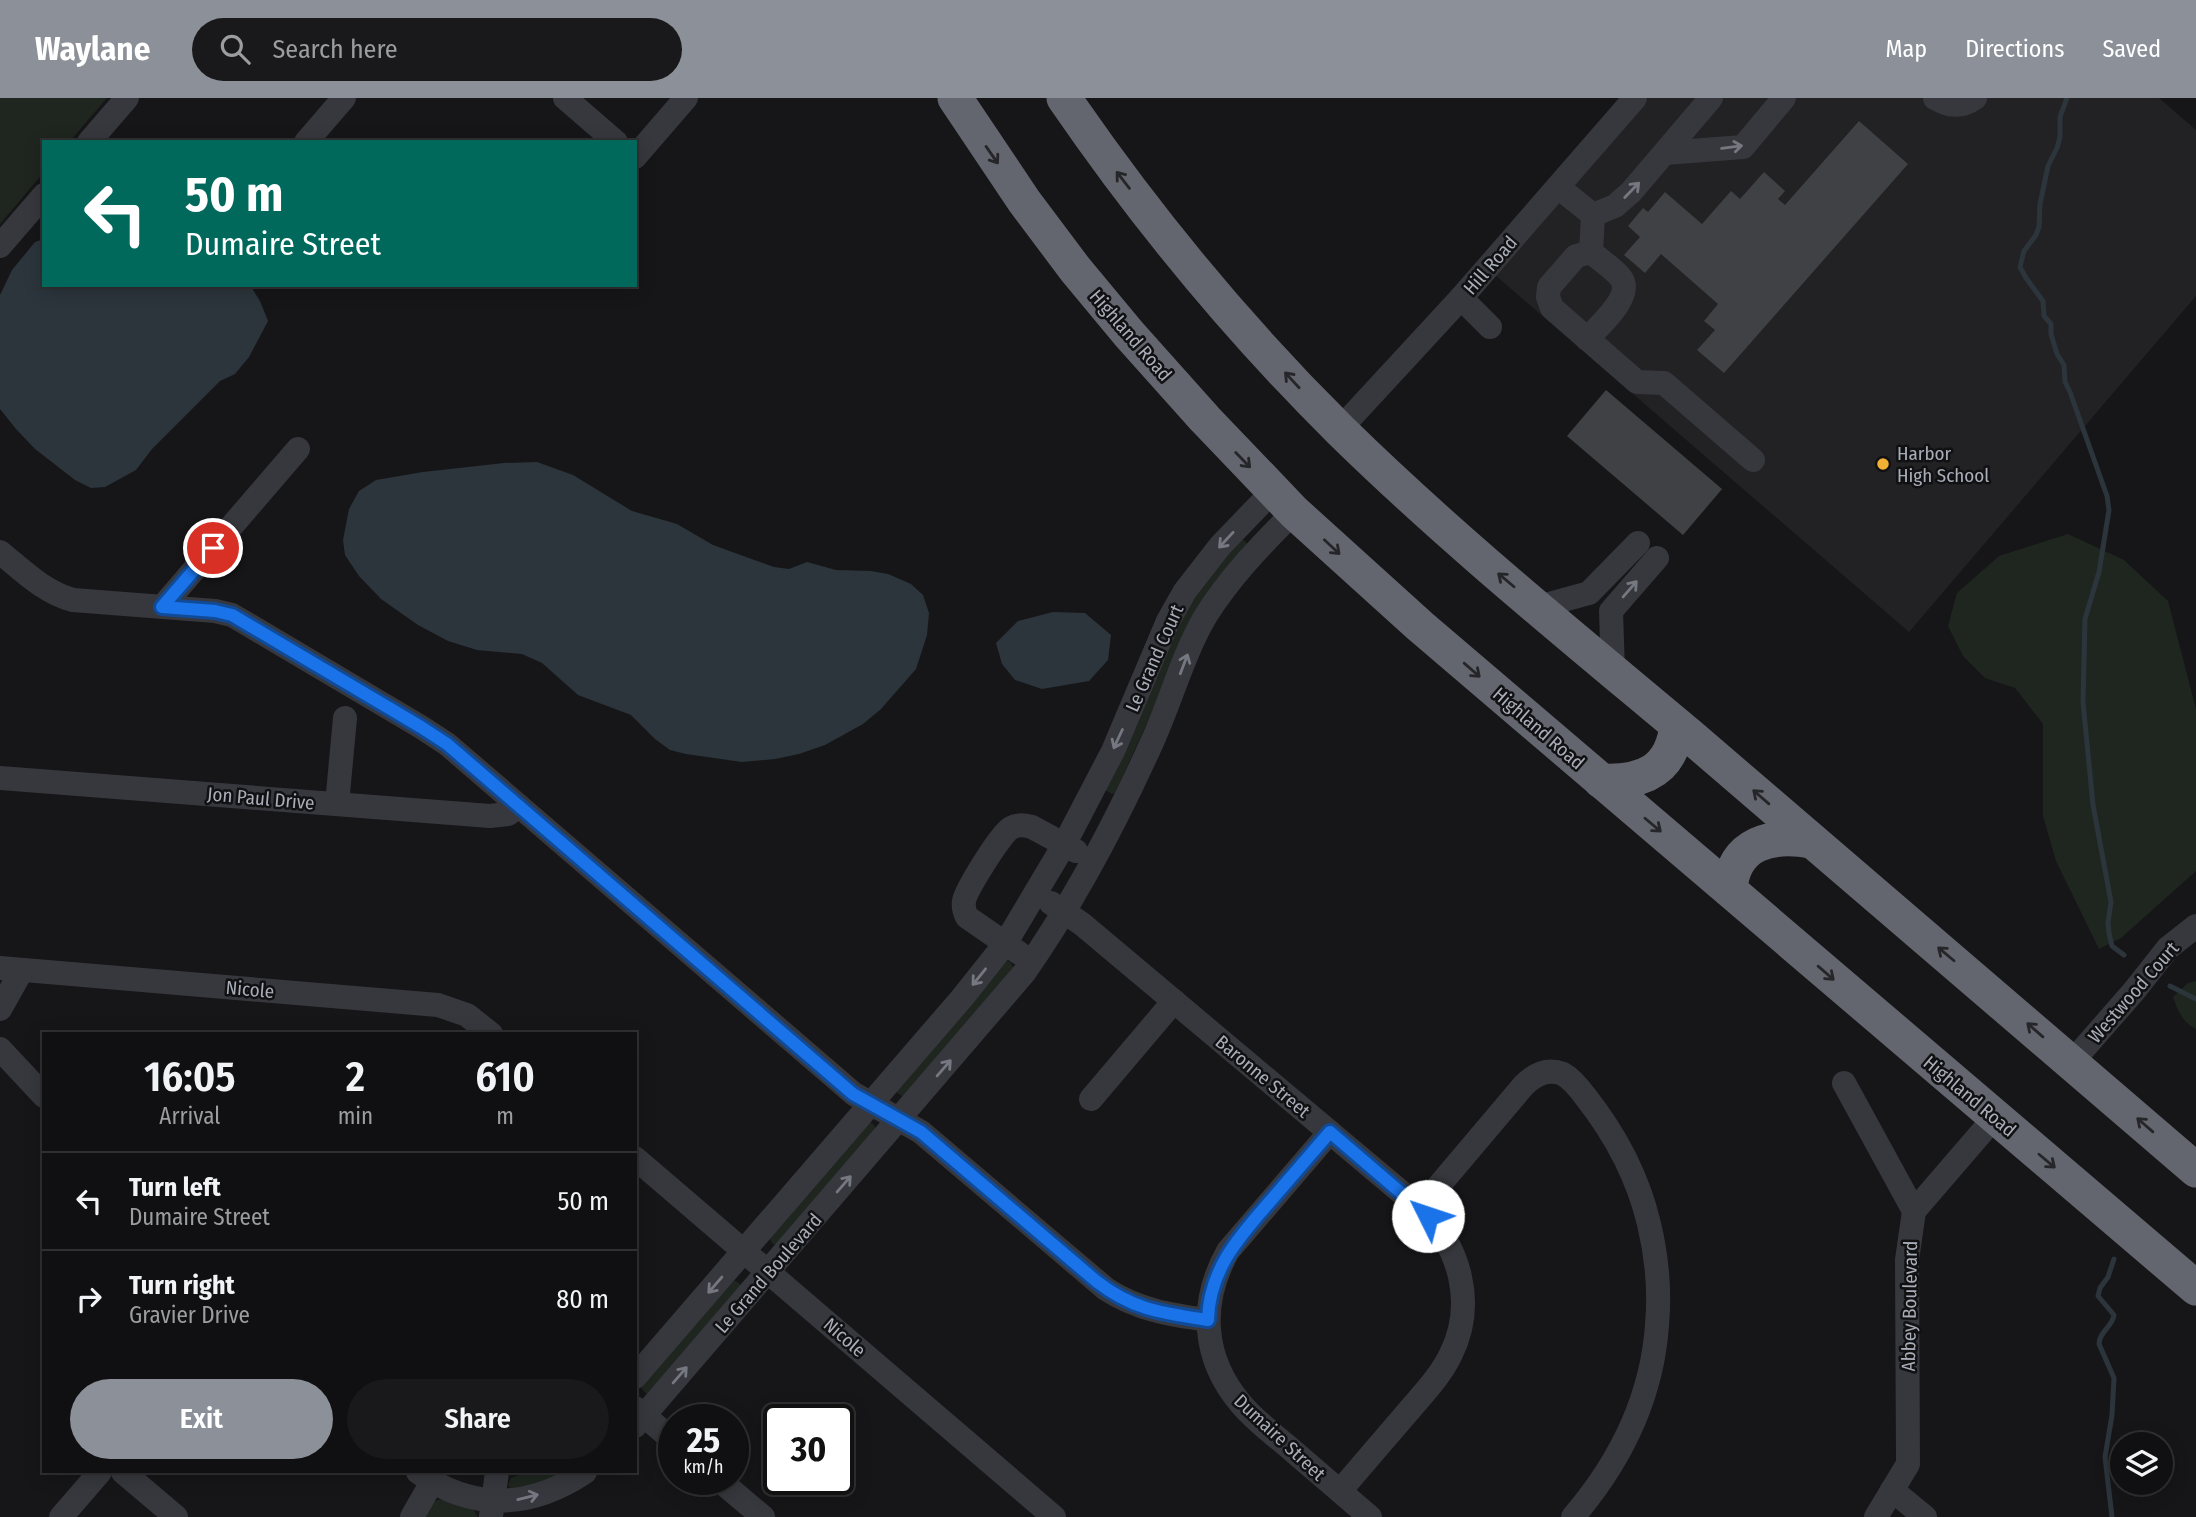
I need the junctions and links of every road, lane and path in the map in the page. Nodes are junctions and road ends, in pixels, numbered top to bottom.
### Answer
1 (127, 98) edge
2 (344, 98) edge
3 (565, 98) edge
4 (686, 98) edge
5 (955, 98) edge
6 (1064, 98) edge
7 (1636, 98) edge
8 (1711, 98) edge
9 (1784, 98) edge
10 (1935, 98) edge
11 (1975, 98) edge
12 (91, 140) edge
13 (308, 140) edge
14 (614, 140) edge
15 (1665, 153) junction
16 (637, 155) edge
17 (1558, 187) junction
18 (42, 197) edge
19 (1593, 215) junction
20 (0, 246) edge
21 (1591, 252) junction
22 (1461, 298) junction
23 (1490, 327) dead end
24 (1587, 339) junction
25 (1340, 429) junction
26 (298, 449) dead end
27 (1753, 460) dead end
28 (1284, 501) junction
29 (0, 552) edge
30 (162, 607) junction
31 (1538, 607) junction
32 (1613, 672) junction
33 (345, 718) dead end
34 (1677, 725) junction
35 (0, 778) edge
36 (1601, 781) junction
37 (1091, 793) junction
38 (337, 804) junction
39 (519, 806) junction
40 (1119, 809) junction
41 (1812, 841) junction
42 (1064, 845) junction
43 (1092, 860) junction
44 (1730, 890) junction
45 (1036, 894) junction
46 (1064, 910) junction
47 (2196, 926) edge
48 (1005, 944) junction
49 (1032, 961) junction
50 (11, 969) edge
51 (1174, 1001) junction
52 (0, 1009) edge
53 (484, 1032) edge
54 (0, 1049) edge
55 (2072, 1062) junction
56 (1843, 1083) dead end
57 (42, 1094) edge
58 (1091, 1099) dead end
59 (871, 1104) junction
60 (1995, 1116) junction
61 (899, 1120) junction
62 (1330, 1132) junction
63 (637, 1160) edge
64 (2196, 1170) edge
65 (1420, 1208) junction
66 (1914, 1211) junction
67 (744, 1251) junction
68 (769, 1272) junction
69 (2196, 1287) edge
70 (1208, 1320) junction
71 (637, 1375) edge
72 (638, 1417) edge
73 (658, 1430) edge
74 (99, 1473) edge
75 (124, 1473) edge
76 (497, 1473) edge
77 (583, 1473) edge
78 (425, 1477) edge
79 (1892, 1490) junction
80 (1340, 1491) junction
81 (738, 1495) edge
82 (492, 1509) edge
83 (61, 1517) edge
84 (176, 1517) edge
85 (412, 1517) edge
86 (763, 1517) edge
87 (1054, 1517) edge
88 (1370, 1517) edge
89 (1573, 1517) edge
90 (1876, 1517) edge
91 (1925, 1517) edge

1 - 12 street
2 - 13 street
3 - 14 street
4 - 16 street
5 -> 28 highway, Highland Road
25 -> 6 highway
7 - 17 street, Hill Road
8 - 15 street
15 -> 9 street
10 - 11 street
19 -> 15 street
17 - 19 street
17 - 22 street, Hill Road
18 - 20 street
19 - 21 street
21 - 24 street
21 - 24 street
22 - 23 street
22 - 25 street, Hill Road
24 - 27 street
31 -> 25 highway
26 - 30 street
28 -> 36 highway, Highland Road
28 -> 37 street, Le Grand Court
40 -> 28 street, Le Grand Court
29 - 30 street
30 - 39 street
31 - 32 highway
32 -> 31 street
32 - 34 highway
33 - 38 street
34 - 36 highway
41 -> 34 highway
35 - 38 street, Jon Paul Drive
36 -> 44 highway, Highland Road
37 - 40 street
37 - 42 street, Le Grand Court
38 - 39 street, Jon Paul Drive
39 - 59 street
40 - 43 street, Le Grand Court
41 - 44 highway
55 -> 41 highway
42 - 43 street
42 - 45 street, Le Grand Court
42 - 48 street
43 - 46 street, Le Grand Court
44 -> 60 highway, Highland Road
45 - 46 street, Baronne Street
45 - 48 street, Le Grand Court
46 - 49 street, Le Grand Court
46 - 51 street, Baronne Street
47 - 55 street, Westwood Court
48 - 49 street
48 -> 59 street, Le Grand Court
61 -> 49 street, Le Grand Court
50 - 52 street
50 - 53 street, Nicole
51 - 58 street
51 - 62 street, Baronne Street
54 - 57 street
64 -> 55 highway
56 - 66 street
59 - 61 street
59 - 67 street, Le Grand Boulevard
60 - 66 street
60 -> 69 highway, Highland Road
68 -> 61 street, Le Grand Boulevard
61 - 70 street
62 - 65 street, Baronne Street
62 - 70 street, Dumaire Street
63 - 67 street, Nicole
65 - 80 street, Baronne Street
65 - 89 street
66 - 79 street, Abbey Boulevard
67 - 68 street, Nicole
67 -> 71 street, Le Grand Boulevard
72 -> 68 street, Le Grand Boulevard
68 - 87 street, Nicole
70 - 80 street, Dumaire Street
72 - 73 street
74 - 83 street
75 - 84 street
76 - 82 street
82 -> 77 street
78 - 82 street
78 - 85 street
79 - 90 street, Abbey Boulevard
79 - 91 street
80 - 88 street, Dumaire Street
81 - 86 street

